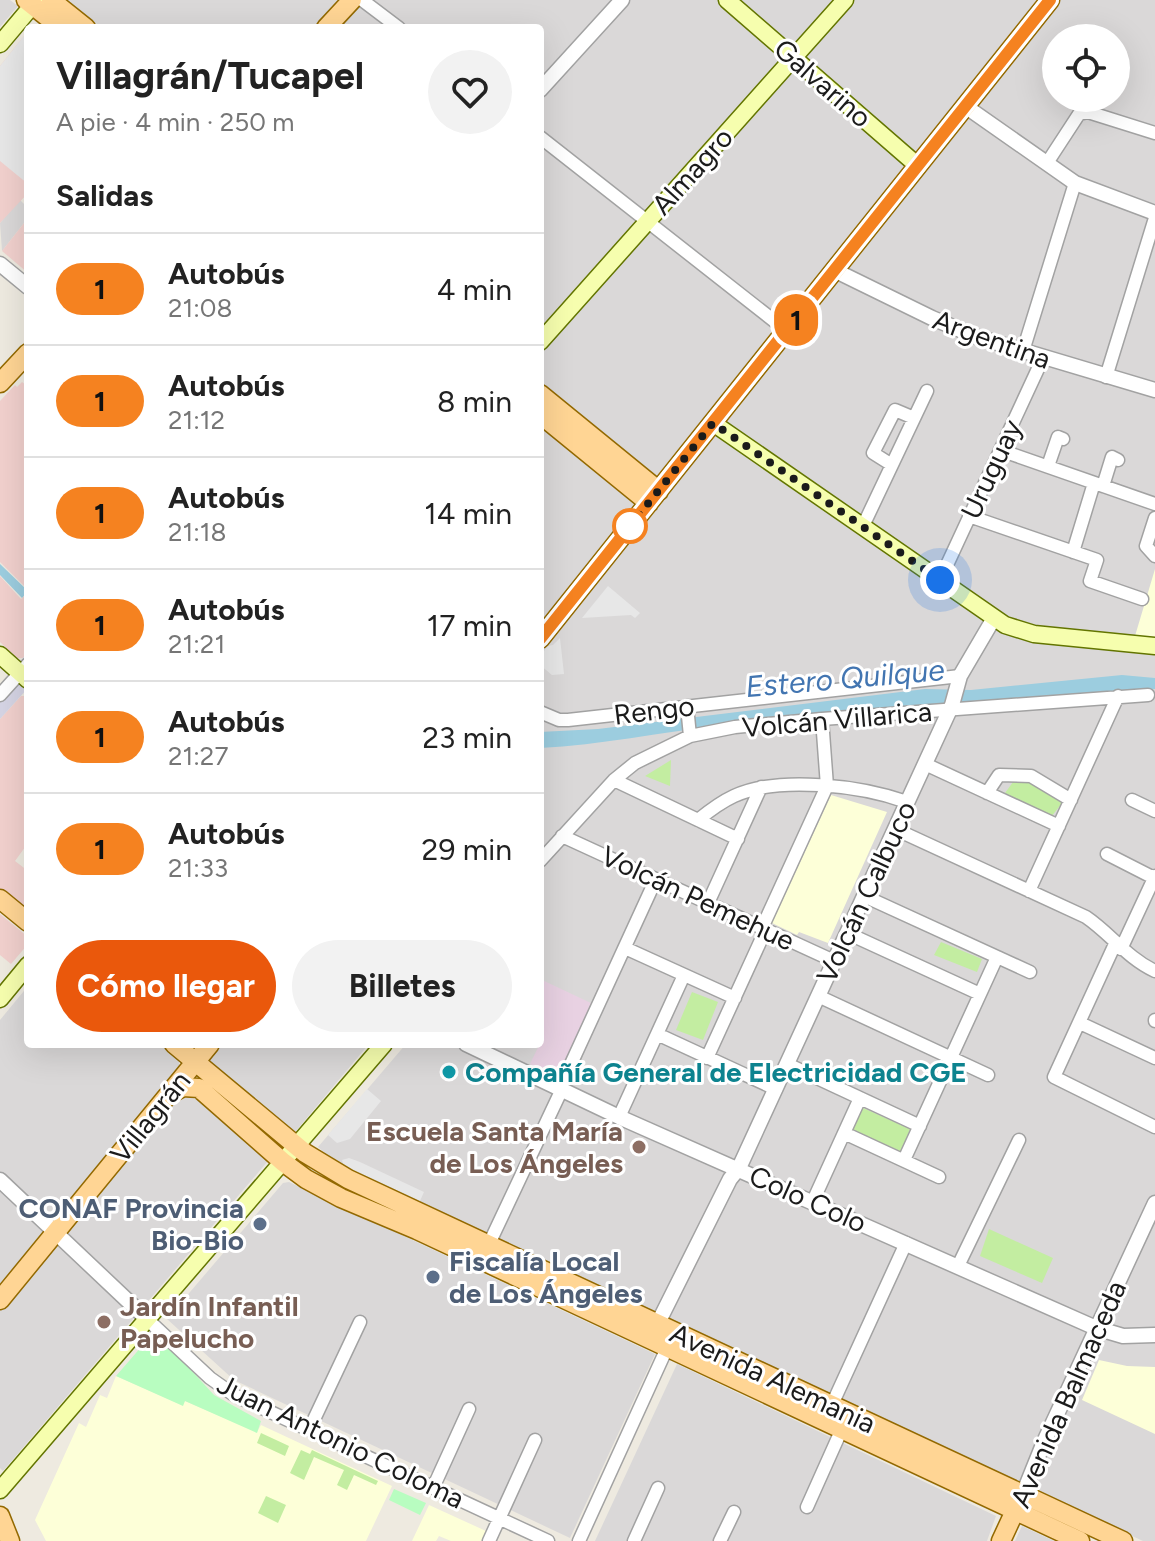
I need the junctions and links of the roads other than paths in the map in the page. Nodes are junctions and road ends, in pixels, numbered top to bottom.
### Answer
1 (352, 0) edge
2 (362, 0) edge
3 (622, 0) edge
4 (727, 0) edge
5 (845, 0) edge
6 (37, 1) edge
7 (1040, 4) edge
8 (57, 24) edge
9 (79, 24) edge
10 (330, 24) edge
11 (394, 24) edge
12 (0, 44) edge
13 (793, 58) junction
14 (544, 86) edge
15 (965, 106) junction
16 (1155, 133) edge
17 (544, 140) edge
18 (1047, 163) junction
19 (918, 166) junction
20 (1075, 183) junction
21 (1155, 216) edge
22 (646, 222) junction
23 (0, 264) edge
24 (836, 271) junction
25 (24, 284) edge
26 (787, 331) junction
27 (544, 337) edge
28 (1023, 351) junction
29 (24, 357) edge
30 (1043, 358) junction
31 (1106, 377) junction
32 (0, 383) edge
33 (1155, 390) edge
34 (927, 391) dead end
35 (544, 398) edge
36 (544, 417) edge
37 (914, 418) junction
38 (713, 423) junction
39 (1063, 439) dead end
40 (1000, 450) junction
41 (1118, 460) dead end
42 (892, 465) junction
43 (1048, 466) junction
44 (1098, 484) junction
45 (654, 497) junction
46 (1155, 504) edge
47 (969, 516) junction
48 (1155, 518) edge
49 (863, 526) junction
50 (1073, 552) junction
51 (1155, 556) edge
52 (940, 580) junction
53 (1142, 599) dead end
54 (994, 618) junction
55 (544, 634) edge
56 (1155, 646) edge
57 (0, 655) edge
58 (24, 671) edge
59 (24, 673) edge
60 (958, 681) junction
61 (0, 695) edge
62 (1148, 695) dead end
63 (1118, 696) junction
64 (951, 708) junction
65 (688, 710) junction
66 (544, 714) edge
67 (822, 719) junction
68 (690, 734) junction
69 (925, 764) junction
70 (614, 780) junction
71 (827, 786) junction
72 (761, 787) junction
73 (987, 793) junction
74 (1071, 800) junction
75 (1132, 800) dead end
76 (907, 802) junction
77 (1155, 811) edge
78 (698, 820) junction
79 (1059, 826) junction
80 (895, 829) junction
81 (562, 836) junction
82 (738, 839) junction
83 (1107, 854) dead end
84 (544, 856) edge
85 (1155, 877) edge
86 (656, 879) junction
87 (1029, 891) junction
88 (864, 896) junction
89 (0, 899) edge
90 (708, 903) junction
91 (24, 919) edge
92 (764, 928) junction
93 (847, 933) junction
94 (1118, 947) junction
95 (625, 948) junction
96 (997, 957) junction
97 (834, 961) junction
98 (24, 970) edge
99 (1155, 971) edge
100 (1030, 972) dead end
101 (684, 975) junction
102 (980, 994) junction
103 (818, 996) junction
104 (735, 998) junction
105 (0, 999) edge
106 (1080, 1023) junction
107 (657, 1034) junction
108 (179, 1048) edge
109 (207, 1048) edge
110 (381, 1048) edge
111 (474, 1048) edge
112 (951, 1057) junction
113 (707, 1058) junction
114 (1155, 1058) edge
115 (195, 1062) junction
116 (787, 1064) junction
117 (988, 1075) dead end
118 (561, 1089) junction
119 (776, 1089) junction
120 (168, 1095) junction
121 (860, 1098) junction
122 (619, 1117) junction
123 (920, 1126) junction
124 (1155, 1127) edge
125 (844, 1133) junction
126 (1019, 1140) dead end
127 (297, 1146) junction
128 (904, 1160) junction
129 (283, 1162) junction
130 (739, 1168) junction
131 (939, 1177) dead end
132 (0, 1180) edge
133 (813, 1201) junction
134 (1155, 1203) edge
135 (55, 1233) junction
136 (906, 1243) junction
137 (488, 1246) junction
138 (958, 1266) junction
139 (0, 1300) edge
140 (148, 1320) junction
141 (360, 1322) dead end
142 (657, 1325) junction
143 (1096, 1328) junction
144 (1155, 1335) edge
145 (667, 1348) junction
146 (469, 1409) dead end
147 (827, 1414) junction
148 (309, 1430) junction
149 (841, 1431) junction
150 (535, 1440) dead end
151 (433, 1488) junction
152 (658, 1488) dead end
153 (0, 1490) edge
154 (1019, 1503) junction
155 (807, 1507) dead end
156 (734, 1512) dead end
157 (0, 1516) edge
158 (500, 1519) junction
159 (10, 1541) edge
160 (489, 1541) edge
161 (548, 1541) edge
162 (579, 1541) edge
163 (634, 1541) edge
164 (720, 1541) edge
165 (1001, 1541) edge
166 (1080, 1541) edge
167 (1123, 1541) edge

1 - 10 main road
2 - 11 street
3 - 14 street
4 - 13 main road, Galvarino
5 - 13 main road, Almagro
6 - 8 main road
6 - 9 main road
6 - 12 main road
7 - 15 main road
13 - 19 main road, Galvarino
13 - 22 main road, Almagro
15 - 18 street
15 - 19 main road
16 - 18 street
17 - 22 street
18 - 20 street
19 - 24 main road
20 - 21 street
20 - 28 street
21 - 31 street
22 - 26 street
22 - 27 main road, Almagro
23 - 25 street
24 - 26 main road
24 - 28 street, Argentina
26 - 38 main road
28 - 30 street, Argentina
29 - 32 main road
30 - 31 street, Argentina
30 - 40 street, Uruguay
31 - 33 street, Argentina
34 - 37 street
35 - 45 main road
36 - 45 main road
37 - 42 street
37 - 42 street
38 - 45 main road
38 - 49 main road
39 - 43 street
40 - 43 street
40 - 47 street, Uruguay
41 - 44 street
42 - 49 street
43 - 44 street
44 - 46 street
44 - 50 street
45 - 55 main road
47 - 50 street
47 - 52 street, Uruguay
48 - 51 street
49 - 52 main road
50 - 53 street
52 - 54 main road
54 - 56 main road
54 - 60 street, Volcán Calbuco
57 - 58 main road
59 - 61 street
60 - 64 street, Volcán Calbuco
60 - 65 street, Rengo
62 - 63 street, Volcán Villarica
63 - 64 street, Volcán Villarica
63 - 74 street
64 - 67 street, Volcán Villarica
64 - 69 street, Volcán Calbuco
65 - 66 street, Rengo
65 - 68 street
67 - 68 street, Volcán Villarica
67 - 71 street
68 - 70 street, Volcán Villarica
69 - 73 street
69 - 76 street, Volcán Calbuco
70 - 78 street
70 - 81 street, Volcán Villarica
71 - 72 street
71 - 76 street
71 - 92 street
72 - 78 street
72 - 82 street
73 - 74 street
73 - 79 street
74 - 79 street
75 - 77 street
76 - 80 street, Volcán Calbuco
78 - 82 street
79 - 87 street
80 - 87 street
80 - 88 street, Volcán Calbuco
81 - 84 street, Volcán Villarica
81 - 86 street, Volcán Pemehue
82 - 90 street
83 - 85 street
85 - 94 street
86 - 90 street, Volcán Pemehue
86 - 95 street
87 - 94 street
88 - 93 street, Volcán Calbuco
88 - 96 street
89 - 91 main road
90 - 92 street, Volcán Pemehue
92 - 97 street, Volcán Pemehue
92 - 104 street
93 - 97 street, Volcán Calbuco
93 - 102 street
94 - 99 street
94 - 106 street
95 - 101 street
95 - 118 street
96 - 100 street
96 - 102 street
97 - 103 street, Volcán Calbuco
98 - 105 main road
101 - 104 street
101 - 107 street
102 - 112 street
103 - 112 street
103 - 116 street, Volcán Calbuco
104 - 113 street
106 - 114 street
106 - 124 street
107 - 113 street
107 - 122 street
108 - 115 main road, Avenida Alemania
109 - 115 main road, Villagrán
110 - 127 main road
111 - 118 street, Colo Colo
112 - 117 street
112 - 123 street
113 - 119 street
115 - 120 main road, Villagrán
115 - 127 main road, Avenida Alemania
116 - 119 street, Volcán Calbuco
116 - 121 street
118 - 122 street, Colo Colo
118 - 137 street
119 - 130 street, Volcán Calbuco
120 - 129 main road, Avenida Alemania
120 - 135 main road, Villagrán
121 - 123 street
121 - 125 street
122 - 130 street, Colo Colo
123 - 128 street
125 - 128 street
125 - 133 street
126 - 138 street
127 - 129 main road
127 - 137 main road, Avenida Alemania
128 - 131 street
129 - 140 main road
129 - 145 main road, Avenida Alemania
130 - 133 street, Colo Colo
130 - 142 street, Volcán Calbuco
132 - 135 street
133 - 136 street, Colo Colo
134 - 143 street, Avenida Balmaceda
135 - 139 main road, Villagrán
135 - 140 street
136 - 138 street, Colo Colo
136 - 147 street
137 - 142 main road, Avenida Alemania
138 - 143 street, Colo Colo
140 - 148 street, Juan Antonio Coloma
140 - 153 main road
141 - 148 street
142 - 145 street
142 - 147 main road, Avenida Alemania
143 - 144 street, Colo Colo
143 - 154 street, Avenida Balmaceda
145 - 147 main road, Avenida Alemania
145 - 162 street
146 - 151 street
147 - 149 main road, Avenida Alemania
147 - 154 main road, Avenida Alemania
148 - 151 street, Juan Antonio Coloma
149 - 154 main road, Avenida Alemania
149 - 155 street
150 - 158 street
151 - 158 street, Juan Antonio Coloma
152 - 163 street
154 - 165 main road, Avenida Balmaceda
154 - 166 main road, Avenida Alemania
154 - 167 main road, Avenida Alemania
156 - 164 street
157 - 159 main road
158 - 160 street
158 - 161 street, Juan Antonio Coloma

